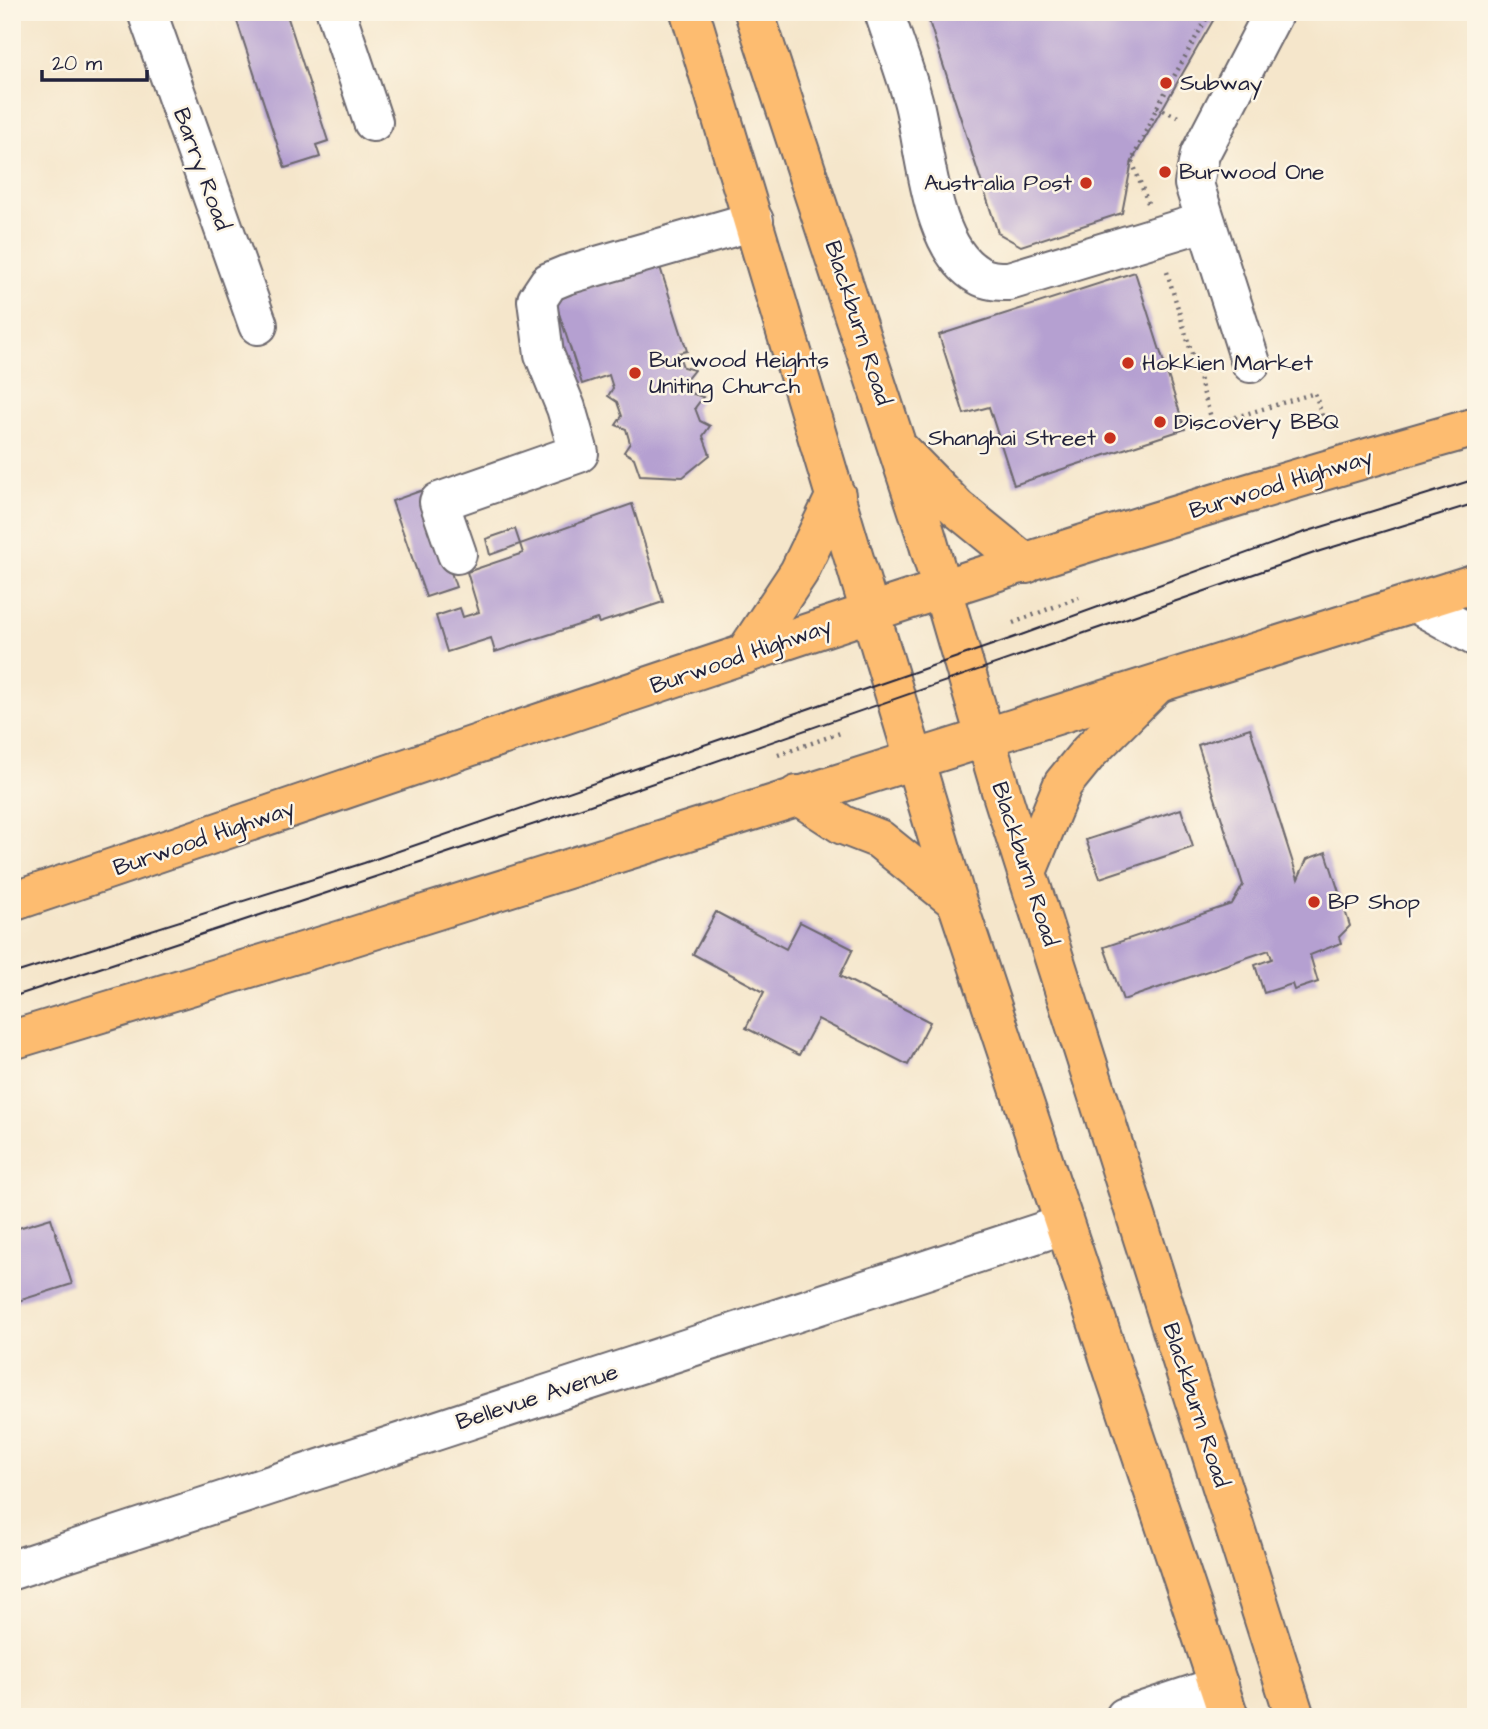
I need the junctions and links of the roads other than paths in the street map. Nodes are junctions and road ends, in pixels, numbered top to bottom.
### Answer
1 (147, 12) edge
2 (336, 12) edge
3 (690, 12) edge
4 (754, 12) edge
5 (884, 12) edge
6 (1274, 12) edge
7 (373, 122) dead end
8 (754, 221) junction
9 (1205, 222) junction
10 (258, 325) dead end
11 (1251, 363) dead end
12 (1476, 427) edge
13 (897, 447) junction
14 (836, 495) junction
15 (457, 554) dead end
16 (1026, 564) junction
17 (1476, 583) edge
18 (942, 590) junction
19 (1415, 603) junction
20 (870, 612) junction
21 (1476, 637) edge
22 (744, 655) junction
23 (1155, 686) junction
24 (985, 738) junction
25 (914, 760) junction
26 (797, 795) junction
27 (1027, 872) junction
28 (12, 902) edge
29 (957, 902) junction
30 (12, 1040) edge
31 (1063, 1225) junction
32 (12, 1570) edge
33 (1224, 1701) edge
34 (1125, 1717) edge
35 (1295, 1717) edge

1 - 10 street, Barry Road
2 - 7 street
3 - 8 main road
4 - 13 main road, Blackburn Road
5 - 9 street
6 - 9 street
8 - 14 main road
8 - 15 street
9 - 11 street
12 - 16 main road, Burwood Highway
13 - 16 main road
13 - 18 main road, Blackburn Road
14 - 20 main road
14 - 22 main road
16 - 18 main road, Burwood Highway
17 - 19 main road
18 - 20 main road, Burwood Highway
18 - 24 main road, Blackburn Road
19 - 21 street
19 - 23 main road
20 - 22 main road, Burwood Highway
20 - 25 main road
22 - 28 main road, Burwood Highway
23 - 24 main road
23 - 27 main road
24 - 25 main road
24 - 27 main road, Blackburn Road
25 - 26 main road
25 - 29 main road
26 - 29 main road
26 - 30 main road
27 - 35 main road, Blackburn Road
29 - 31 main road
31 - 32 street, Bellevue Avenue
31 - 33 main road
33 - 34 street

